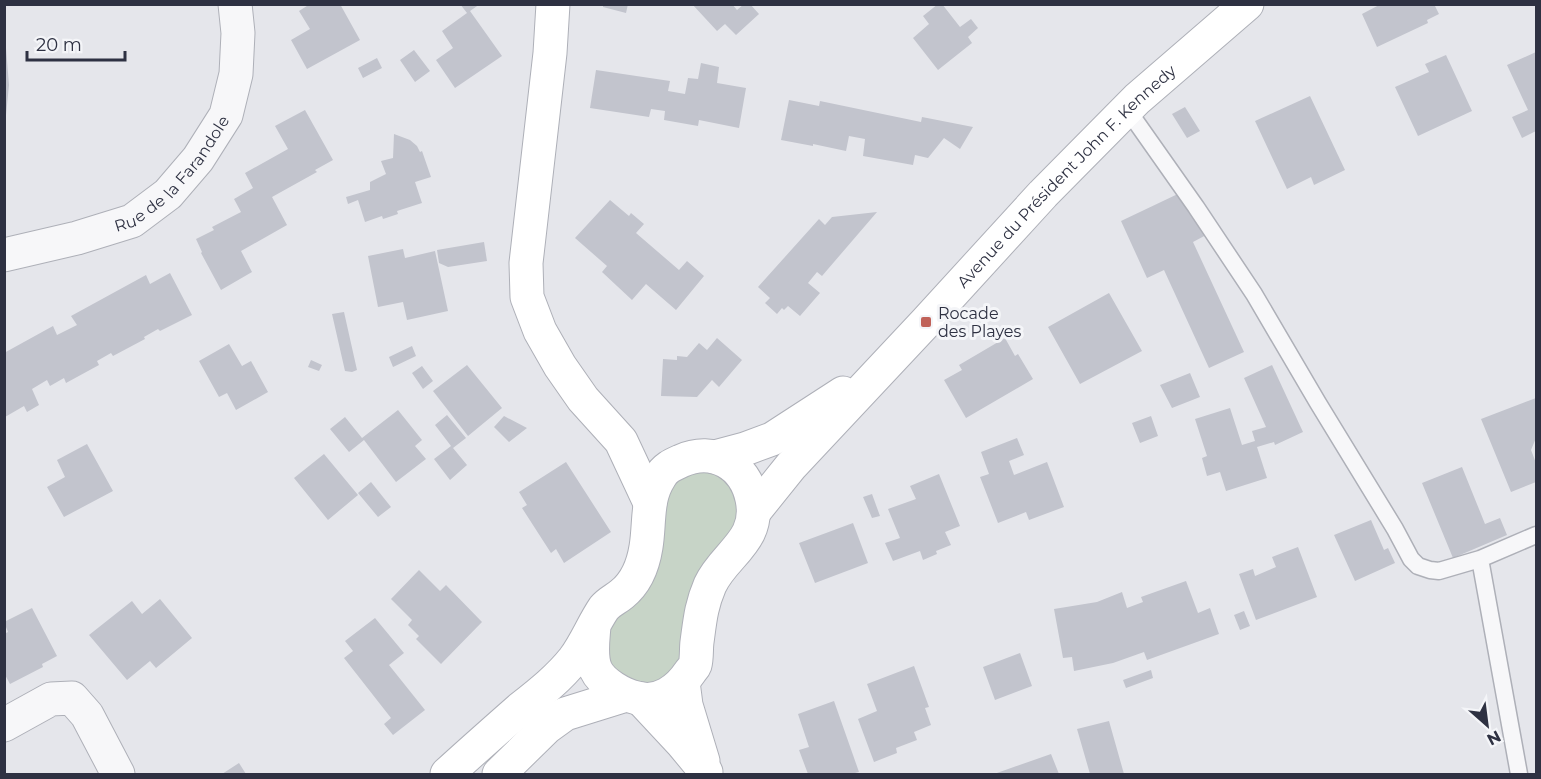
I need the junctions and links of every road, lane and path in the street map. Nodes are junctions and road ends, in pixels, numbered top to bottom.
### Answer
1 (235, 4) edge
2 (553, 4) edge
3 (1247, 4) edge
4 (1127, 109) junction
5 (4, 255) edge
6 (894, 357) junction
7 (621, 441) junction
8 (702, 457) junction
9 (650, 503) junction
10 (753, 512) junction
11 (1536, 535) edge
12 (1480, 559) junction
13 (594, 626) junction
14 (683, 682) junction
15 (633, 697) junction
16 (4, 725) edge
17 (706, 773) edge
18 (118, 774) edge
19 (447, 774) edge
20 (499, 774) edge
21 (1519, 774) edge

1 - 5 street, Rue de la Farandole
2 - 7 main road
3 - 4 main road, Avenue du Président John F. Kennedy
4 - 6 main road, Avenue du Président John F. Kennedy
4 - 12 lane
6 - 8 main road, Avenue du Président John F. Kennedy
6 - 10 main road, Avenue du Président John F. Kennedy
7 - 8 main road
7 - 9 main road
8 - 9 main road, Avenue du Président John F. Kennedy
8 - 10 main road
9 - 13 main road, Avenue du Président John F. Kennedy
10 - 14 main road
11 - 12 lane
12 - 21 lane
13 - 15 main road
13 - 19 main road
14 - 15 main road
14 - 17 main road
15 - 17 main road
15 - 20 main road
16 - 18 street

